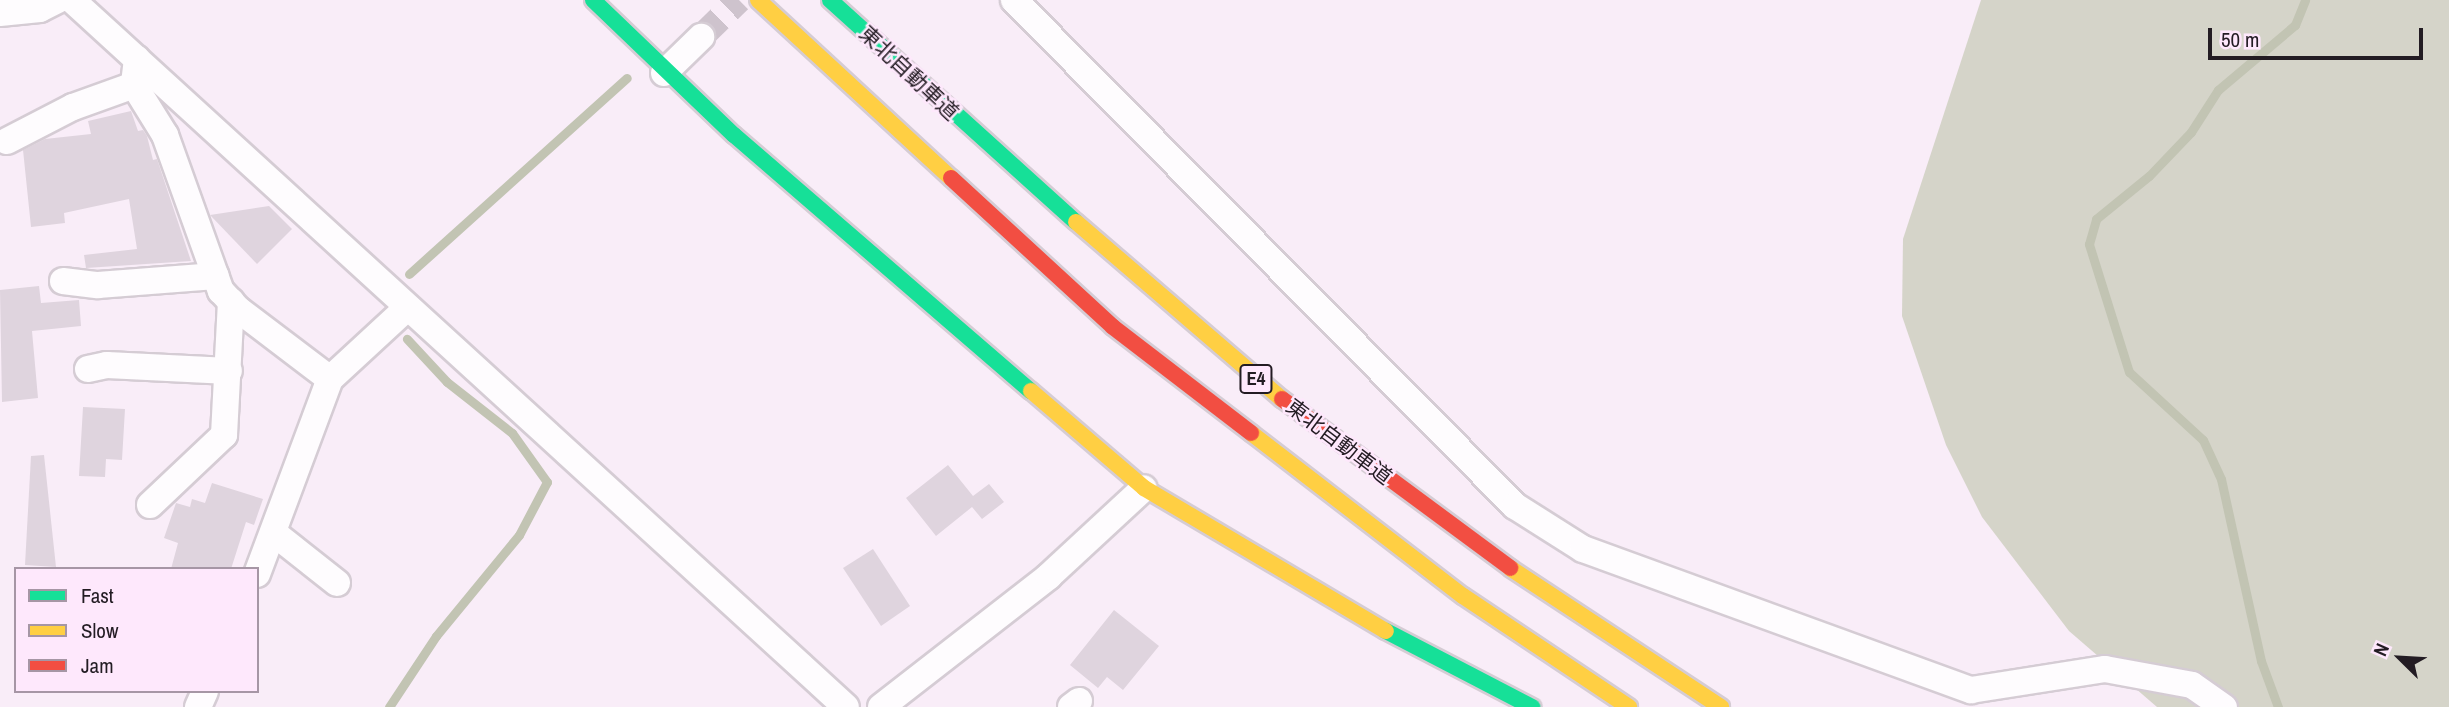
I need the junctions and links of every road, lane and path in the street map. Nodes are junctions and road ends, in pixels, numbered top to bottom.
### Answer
1 (58, 0) edge
2 (72, 0) edge
3 (593, 0) edge
4 (758, 0) edge
5 (830, 0) edge
6 (1014, 0) edge
7 (0, 13) edge
8 (701, 37) tunnel mouth
9 (136, 72) junction
10 (664, 74) junction
11 (8, 141) dead end
12 (216, 276) junction
13 (63, 281) dead end
14 (231, 301) junction
15 (407, 308) junction
16 (88, 369) dead end
17 (229, 371) junction
18 (330, 379) junction
19 (1144, 488) junction
20 (150, 505) dead end
21 (275, 534) junction
22 (259, 570) edge
23 (337, 583) dead end
24 (846, 707) edge
25 (881, 707) edge
26 (1532, 707) edge
27 (1629, 707) edge
28 (1721, 707) edge
29 (2224, 707) edge

1 - 7 street
2 - 9 street
3 - 10 main road
4 - 27 main road, E4
5 - 28 main road, 東北自動車道 / E4
6 - 29 street
8 - 10 street
9 - 11 street
9 - 12 street
9 - 15 street
10 - 19 main road
12 - 13 street
12 - 14 street
14 - 17 street
14 - 18 street
15 - 18 street
15 - 24 street
16 - 17 street
17 - 20 street
18 - 21 street
19 - 25 street
19 - 26 main road
21 - 22 street
21 - 23 street

